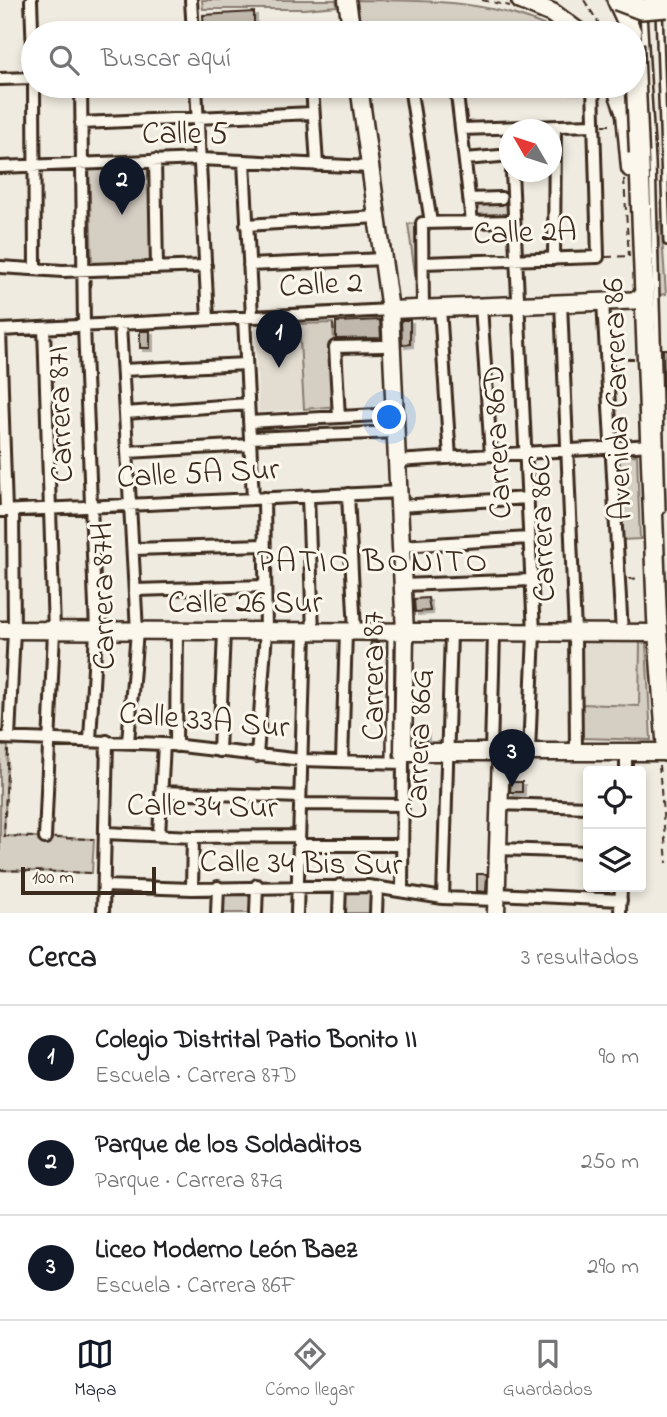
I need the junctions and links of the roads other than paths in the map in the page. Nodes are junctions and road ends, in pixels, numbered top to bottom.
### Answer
1 (31, 0) edge
2 (191, 0) edge
3 (347, 0) edge
4 (521, 0) edge
5 (617, 0) edge
6 (639, 0) edge
7 (660, 0) edge
8 (667, 7) edge
9 (32, 21) edge
10 (192, 21) edge
11 (350, 21) edge
12 (563, 21) edge
13 (627, 21) edge
14 (644, 21) edge
15 (646, 30) edge
16 (21, 78) edge
17 (0, 79) edge
18 (34, 98) edge
19 (80, 98) edge
20 (197, 98) edge
21 (312, 98) edge
22 (361, 98) edge
23 (411, 98) edge
24 (458, 98) edge
25 (593, 98) edge
26 (620, 98) edge
27 (636, 98) edge
28 (313, 113) junction
29 (198, 118) junction
30 (81, 122) junction
31 (594, 125) junction
32 (562, 127) edge
33 (461, 129) junction
34 (499, 129) edge
35 (499, 156) edge
36 (200, 159) junction
37 (464, 159) junction
38 (155, 160) junction
39 (244, 161) junction
40 (82, 164) junction
41 (317, 165) junction
42 (37, 166) junction
43 (0, 167) edge
44 (370, 167) junction
45 (512, 182) edge
46 (555, 182) edge
47 (501, 198) dead end
48 (469, 199) junction
49 (377, 217) junction
50 (514, 221) junction
51 (472, 222) junction
52 (427, 223) junction
53 (246, 225) junction
54 (667, 242) edge
55 (383, 259) junction
56 (554, 259) junction
57 (516, 260) junction
58 (423, 264) junction
59 (248, 265) junction
60 (206, 266) junction
61 (0, 267) edge
62 (157, 268) junction
63 (35, 270) junction
64 (84, 270) junction
65 (645, 277) junction
66 (645, 300) junction
67 (603, 301) junction
68 (561, 303) junction
69 (518, 305) junction
70 (481, 306) junction
71 (431, 308) junction
72 (390, 310) junction
73 (248, 317) junction
74 (208, 319) junction
75 (120, 324) junction
76 (84, 326) junction
77 (44, 328) junction
78 (0, 330) edge
79 (382, 346) dead end
80 (246, 363) junction
81 (123, 370) junction
82 (248, 404) junction
83 (125, 413) junction
84 (395, 414) junction
85 (339, 417) junction
86 (249, 422) junction
87 (396, 432) junction
88 (250, 442) junction
89 (651, 445) junction
90 (612, 447) junction
91 (567, 450) junction
92 (128, 452) junction
93 (525, 453) junction
94 (491, 455) junction
95 (450, 458) junction
96 (397, 461) junction
97 (348, 494) junction
98 (308, 496) junction
99 (527, 498) junction
100 (258, 499) junction
101 (399, 499) junction
102 (131, 505) junction
103 (92, 507) junction
104 (51, 509) junction
105 (6, 511) edge
106 (662, 524) dead end
107 (530, 538) junction
108 (264, 545) junction
109 (401, 546) junction
110 (133, 548) junction
111 (663, 550) dead end
112 (531, 580) junction
113 (265, 586) junction
114 (403, 586) junction
115 (136, 590) junction
116 (7, 630) edge
117 (54, 631) junction
118 (96, 631) junction
119 (137, 631) junction
120 (177, 631) junction
121 (224, 632) junction
122 (266, 632) junction
123 (309, 632) junction
124 (351, 632) junction
125 (398, 633) junction
126 (451, 633) junction
127 (494, 633) junction
128 (534, 633) junction
129 (575, 633) junction
130 (622, 633) junction
131 (663, 639) edge
132 (4, 738) edge
133 (49, 738) junction
134 (90, 740) junction
135 (107, 741) junction
136 (128, 742) junction
137 (170, 745) junction
138 (219, 751) junction
139 (447, 752) junction
140 (496, 752) junction
141 (529, 752) junction
142 (576, 752) junction
143 (626, 752) junction
144 (667, 752) edge
145 (257, 756) junction
146 (399, 759) junction
147 (302, 760) junction
148 (342, 761) junction
149 (626, 766) edge
150 (161, 792) junction
151 (300, 801) junction
152 (499, 804) junction
153 (402, 806) junction
154 (583, 807) edge
155 (105, 832) junction
156 (159, 835) junction
157 (193, 837) junction
158 (45, 838) dead end
159 (299, 841) junction
160 (402, 845) junction
161 (498, 849) junction
162 (583, 852) edge
163 (298, 884) junction
164 (257, 885) junction
165 (340, 885) junction
166 (103, 886) junction
167 (218, 887) junction
168 (377, 887) junction
169 (192, 889) junction
170 (402, 890) junction
171 (621, 892) edge
172 (443, 898) junction
173 (621, 900) junction
174 (496, 902) edge
175 (103, 913) edge
176 (217, 913) edge
177 (256, 913) edge
178 (297, 913) edge
179 (339, 913) edge
180 (376, 913) edge
181 (620, 913) edge

1 - 9 street
2 - 10 street
3 - 11 street
4 - 12 main road
5 - 8 highway, bridge
5 - 13 main road
6 - 14 lane
7 - 54 lane
15 - 106 lane
16 - 17 street
18 - 42 street
19 - 30 street, Carrera 87I
20 - 29 street
21 - 28 street
22 - 44 street, Carrera 87
23 - 52 street
24 - 33 street
25 - 31 street
26 - 65 main road
27 - 65 main road, Avenida Carrera 86, bridge
28 - 29 street
28 - 41 street
29 - 30 street
29 - 36 street
30 - 40 street, Carrera 87I
31 - 32 street
31 - 56 street, Calle 2A
33 - 34 street
33 - 37 street
35 - 37 street
36 - 38 street, Calle 5
36 - 39 street, Calle 5
36 - 60 street
37 - 48 street
38 - 40 street, Calle 5
38 - 62 street
39 - 41 street, Calle 5
39 - 53 street
40 - 42 street, Calle 5
40 - 64 street, Carrera 87I
41 - 44 street, Calle 5
42 - 43 street, Calle 5
42 - 63 street
44 - 49 street, Carrera 87
45 - 50 street, Carrera 86D
46 - 56 street
47 - 48 street
48 - 51 street
49 - 53 street
49 - 55 street, Carrera 87
50 - 51 street
50 - 57 street, Carrera 86D
51 - 52 street
52 - 58 street
53 - 59 street
55 - 59 street
55 - 72 street, Carrera 87
56 - 57 street, Calle 2A
57 - 58 street, Calle 2A
57 - 69 street, Carrera 86D
58 - 71 street
59 - 73 street
60 - 62 street
60 - 74 street
61 - 63 street
62 - 64 street
63 - 64 street
64 - 76 street, Carrera 87I
65 - 66 main road, Avenida Carrera 86
66 - 67 street, Calle 2
66 - 89 main road, Avenida Carrera 86
67 - 68 street, Calle 2
67 - 90 street
68 - 69 street, Calle 2
68 - 91 street, Carrera 86C
69 - 70 street, Calle 2
69 - 93 street, Carrera 86D
70 - 71 street, Calle 2
70 - 94 street
71 - 72 street, Calle 2
71 - 95 street
72 - 73 street, Calle 2
72 - 84 street, Carrera 87
73 - 74 street, Calle 2
73 - 80 street
74 - 75 street, Calle 2
75 - 76 street, Calle 2
75 - 81 street, Carrera 87H
76 - 77 street, Calle 2
76 - 103 street, Carrera 87I
77 - 78 street, Calle 2
77 - 104 street
78 - 105 street
79 - 85 street
80 - 81 street
80 - 82 street
81 - 83 street, Carrera 87H
82 - 83 street
82 - 86 street
83 - 92 street, Carrera 87H
84 - 85 street
84 - 87 street, Carrera 87
85 - 86 street
86 - 88 street
87 - 88 street
87 - 96 street, Carrera 87
88 - 92 street
88 - 100 street
89 - 90 street
89 - 131 main road, Avenida Carrera 86
90 - 91 street
90 - 130 street
91 - 93 street
91 - 129 street, Carrera 86C
92 - 102 street, Carrera 87H
93 - 94 street
93 - 99 street, Carrera 86D
94 - 95 street
95 - 96 street
96 - 101 street, Carrera 87
97 - 98 street, Calle 5A Sur
97 - 101 street, Calle 5A Sur
97 - 124 street
98 - 100 street, Calle 5A Sur
98 - 123 street
99 - 101 street, Calle 5A Sur
99 - 107 street, Carrera 86D
100 - 102 street, Calle 5A Sur
100 - 108 street
101 - 109 street, Carrera 87
102 - 103 street, Calle 5A Sur
102 - 110 street, Carrera 87H
103 - 104 street, Calle 5A Sur
103 - 118 street, Carrera 87I
104 - 105 street, Calle 5A Sur
104 - 117 street
105 - 116 street
107 - 109 street
107 - 112 street, Carrera 86D
108 - 110 street
108 - 113 street
109 - 114 street, Carrera 87
110 - 115 street, Carrera 87H
111 - 131 lane
112 - 114 street
112 - 128 street, Carrera 86D
113 - 115 street
113 - 122 street
114 - 125 street, Carrera 87
115 - 119 street, Carrera 87H
116 - 117 street, Calle 26 Sur
116 - 132 street
117 - 118 street, Calle 26 Sur
117 - 133 street
118 - 119 street, Calle 26 Sur
118 - 134 street, Carrera 87I
119 - 120 street, Calle 26 Sur
119 - 136 street, Carrera 87H
120 - 121 street, Calle 26 Sur
120 - 137 street
121 - 122 street, Calle 26 Sur
121 - 138 street
122 - 123 street, Calle 26 Sur
122 - 145 street
123 - 124 street, Calle 26 Sur
123 - 147 street
124 - 125 street, Calle 26 Sur
124 - 148 street
125 - 126 street, Calle 26 Sur
125 - 146 street, Carrera 87
126 - 127 street, Calle 26 Sur
126 - 139 street, Carrera 86G
127 - 128 street, Calle 26 Sur
127 - 140 street
128 - 129 street, Calle 26 Sur
128 - 141 street, Carrera 86D
129 - 130 street, Calle 26 Sur
129 - 142 street, Carrera 86C
130 - 131 street, Calle 26 Sur
131 - 144 main road, Avenida Carrera 86
132 - 133 street, Calle 33A Sur
133 - 134 street, Calle 33A Sur
133 - 158 street
134 - 135 street, Calle 33A Sur
135 - 136 street, Calle 33A Sur
135 - 155 street
136 - 137 street, Calle 33A Sur
137 - 138 street, Calle 33A Sur
137 - 150 street
138 - 145 street, Calle 33A Sur
139 - 140 street, Calle 33A Sur
139 - 146 street, Calle 33A Sur
139 - 172 street, Carrera 86G
140 - 141 street, Calle 33A Sur
140 - 152 street
141 - 142 street, Calle 33A Sur
142 - 143 street, Calle 33A Sur
143 - 144 street, Calle 33A Sur
143 - 149 street
145 - 147 street, Calle 33A Sur
146 - 148 street, Calle 33A Sur
146 - 153 street, Carrera 87
147 - 148 street, Calle 33A Sur
147 - 151 street
150 - 151 street
150 - 156 street
151 - 153 street
151 - 159 street
152 - 154 street
152 - 161 street
153 - 160 street, Carrera 87
155 - 156 street, Calle 34 Sur
155 - 166 street
156 - 157 street, Calle 34 Sur
157 - 159 street, Calle 34 Sur
157 - 169 street
159 - 160 street, Calle 34 Sur
159 - 163 street
160 - 170 street, Carrera 87
161 - 162 street
161 - 174 street
163 - 164 street, Calle 34 Bis Sur
163 - 165 street, Calle 34 Bis Sur
163 - 178 street
164 - 167 street, Calle 34 Bis Sur
164 - 177 street
165 - 168 street, Calle 34 Bis Sur
165 - 179 street
166 - 169 street, Calle 34 Bis Sur
166 - 175 street
167 - 169 street, Calle 34 Bis Sur
167 - 176 street
168 - 170 street, Calle 34 Bis Sur
168 - 180 street
170 - 172 street, Calle 34 Bis Sur
171 - 173 street
172 - 174 street, Calle 34 Bis Sur
173 - 174 street, Calle 34 Bis Sur
173 - 181 street

